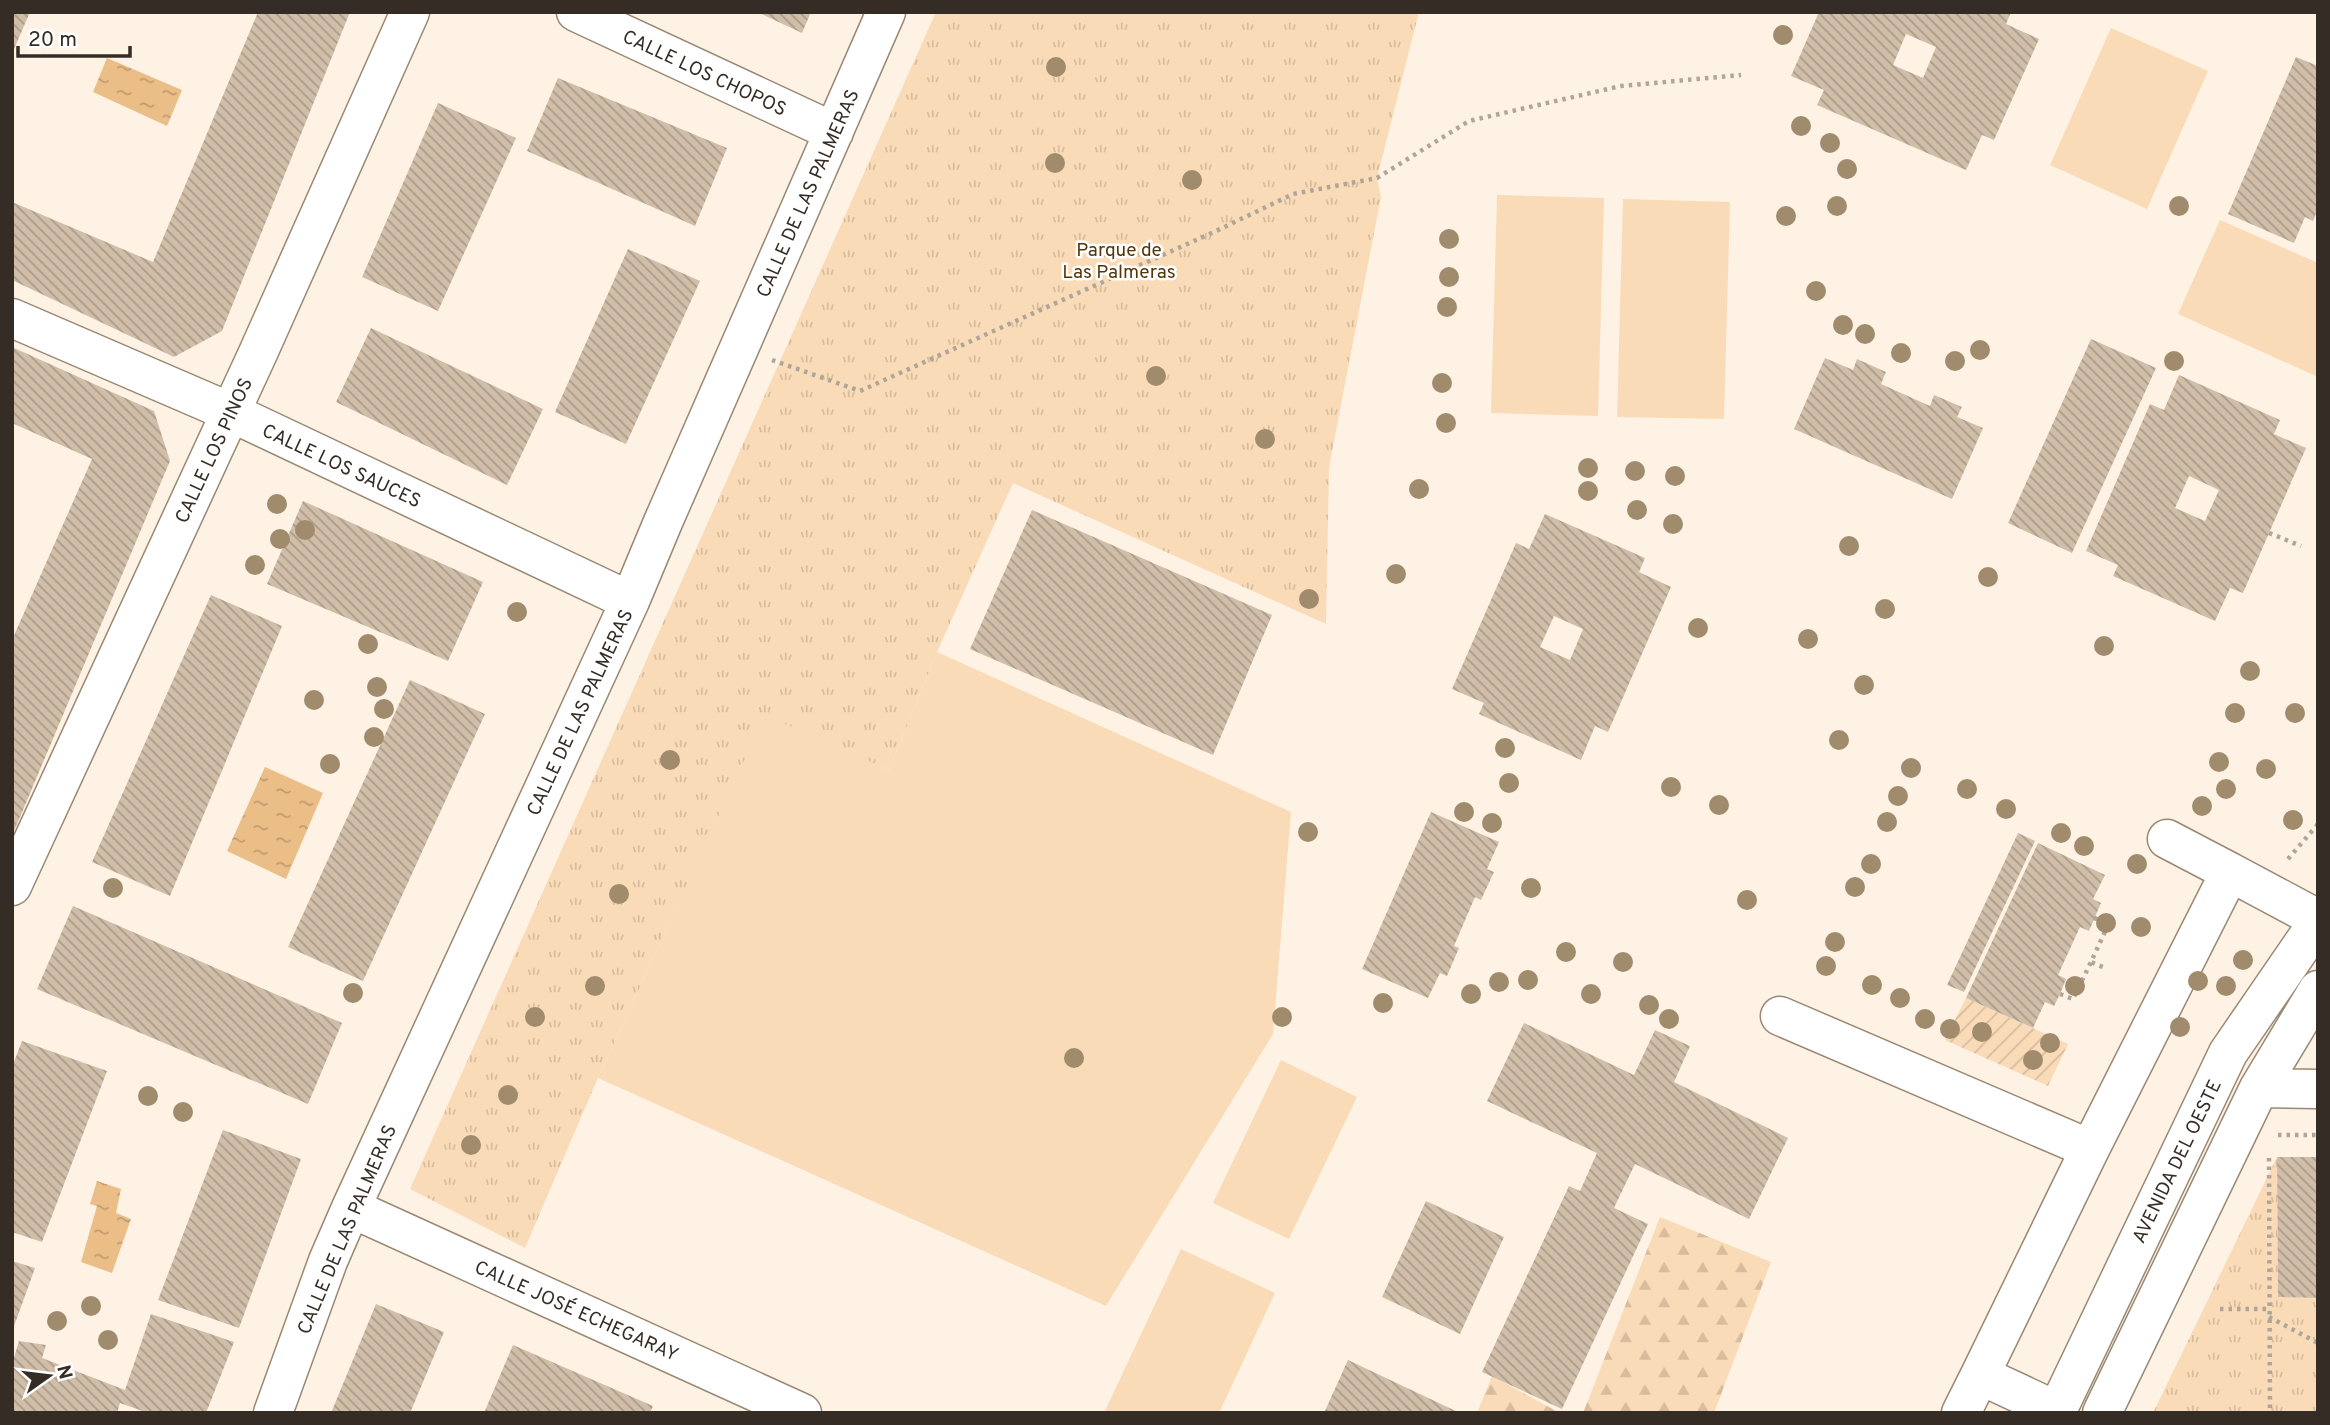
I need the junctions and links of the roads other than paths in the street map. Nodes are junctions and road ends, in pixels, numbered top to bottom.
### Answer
1 (410, 12) edge
2 (576, 12) edge
3 (886, 12) edge
4 (834, 132) junction
5 (12, 318) edge
6 (230, 412) junction
7 (630, 601) junction
8 (2167, 839) dead end
9 (2230, 872) junction
10 (12, 886) edge
11 (2318, 920) edge
12 (2318, 990) edge
13 (1780, 1016) dead end
14 (2259, 1088) junction
15 (2318, 1089) edge
16 (2090, 1149) junction
17 (351, 1208) junction
18 (1980, 1375) junction
19 (2056, 1412) edge
20 (273, 1413) edge
21 (802, 1413) edge
22 (1961, 1413) edge
23 (2102, 1413) edge

1 - 6 street, CALLE LOS PINOS
2 - 4 street, CALLE LOS CHOPOS
3 - 4 street, CALLE DE LAS PALMERAS
4 - 7 street, CALLE DE LAS PALMERAS
5 - 6 street, CALLE LOS SAUCES
6 - 7 street, CALLE LOS SAUCES
6 - 10 street, CALLE LOS PINOS
7 - 17 street, CALLE DE LAS PALMERAS
8 - 9 street
9 - 11 street
9 - 16 street
11 - 19 street, AVENIDA DEL OESTE
12 - 14 street
13 - 16 street
14 - 15 street
14 - 23 street
16 - 18 street
17 - 20 street, CALLE DE LAS PALMERAS
17 - 21 street, CALLE JOSÉ ECHEGARAY
18 - 19 street
18 - 22 street

